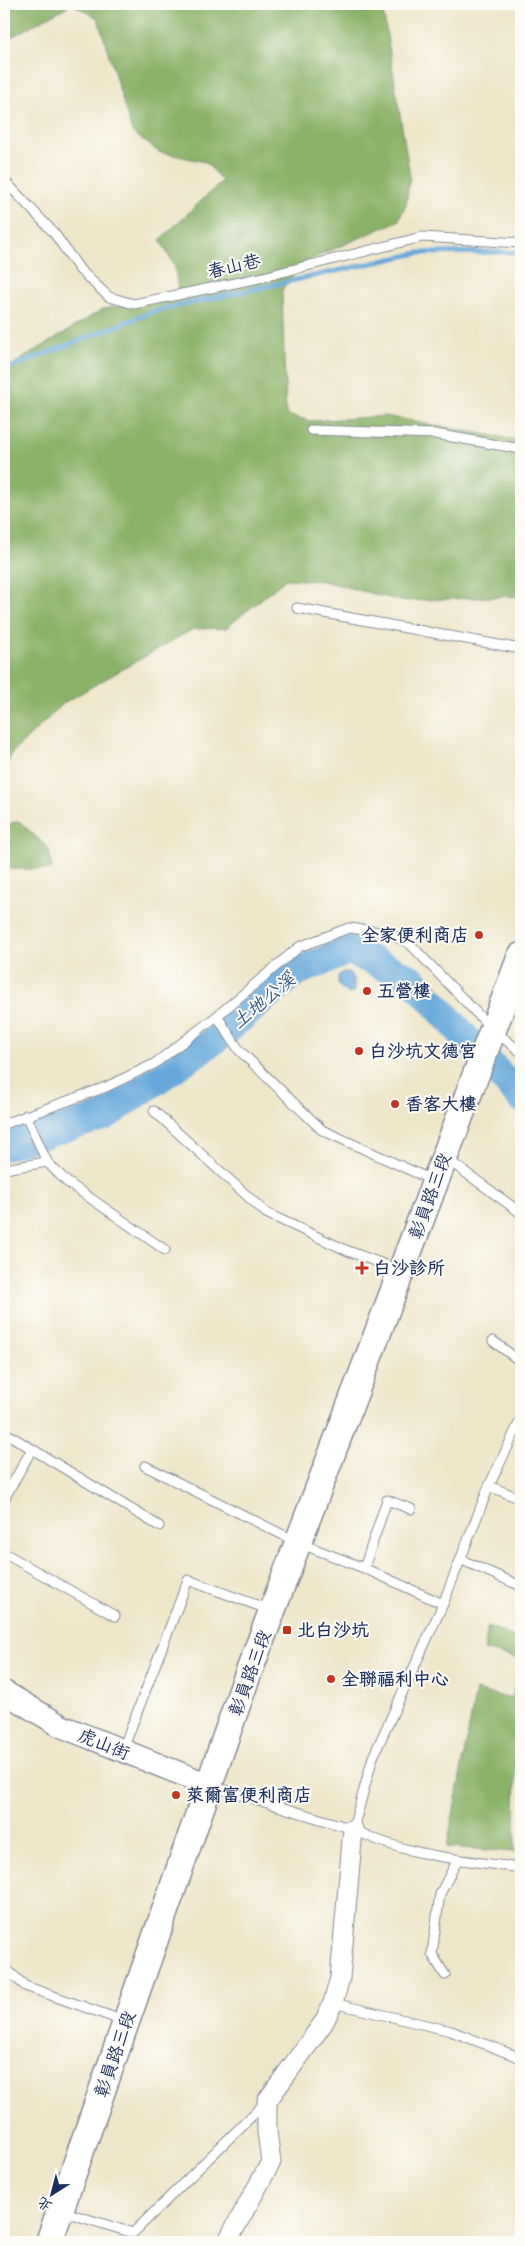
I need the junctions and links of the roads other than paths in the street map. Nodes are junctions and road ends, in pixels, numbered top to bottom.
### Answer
1 (4, 180) edge
2 (521, 243) edge
3 (311, 430) dead end
4 (521, 449) edge
5 (297, 608) dead end
6 (521, 649) edge
7 (521, 956) edge
8 (219, 1020) junction
9 (490, 1036) junction
10 (521, 1052) edge
11 (154, 1111) dead end
12 (26, 1115) junction
13 (4, 1124) edge
14 (444, 1157) junction
15 (47, 1162) junction
16 (4, 1169) edge
17 (436, 1182) junction
18 (521, 1213) edge
19 (165, 1250) dead end
20 (401, 1271) junction
21 (493, 1342) dead end
22 (521, 1362) edge
23 (521, 1419) edge
24 (4, 1432) edge
25 (32, 1449) junction
26 (145, 1466) dead end
27 (489, 1486) junction
28 (4, 1499) edge
29 (521, 1499) edge
30 (411, 1509) dead end
31 (160, 1526) dead end
32 (299, 1543) junction
33 (4, 1552) edge
34 (462, 1560) junction
35 (364, 1568) junction
36 (521, 1586) edge
37 (443, 1604) junction
38 (273, 1611) junction
39 (115, 1616) dead end
40 (4, 1692) edge
41 (122, 1751) junction
42 (209, 1785) junction
43 (353, 1829) junction
44 (458, 1859) junction
45 (521, 1868) edge
46 (4, 1967) edge
47 (445, 1975) dead end
48 (333, 2003) junction
49 (126, 2022) junction
50 (521, 2058) edge
51 (267, 2101) junction
52 (60, 2211) junction
53 (49, 2242) edge
54 (227, 2242) edge

1 - 2 lane, 春山巷
3 - 4 lane
5 - 6 lane
7 - 9 main road, 彰員路三段
8 - 9 lane
8 - 12 lane
8 - 17 lane
9 - 10 lane
9 - 14 main road, 彰員路三段
11 - 20 lane
12 - 13 lane
12 - 15 lane
14 - 17 main road, 彰員路三段
14 - 18 lane
15 - 16 lane
15 - 19 lane
17 - 20 main road, 彰員路三段
20 - 32 main road, 彰員路三段
21 - 22 lane
23 - 27 lane
24 - 25 lane
25 - 28 lane
25 - 31 lane
26 - 32 lane
27 - 29 lane
27 - 34 lane
30 - 35 lane
32 - 35 lane
32 - 38 main road, 彰員路三段
33 - 39 lane
34 - 36 lane
34 - 37 lane
35 - 37 lane
37 - 43 lane
38 - 41 lane
38 - 42 main road, 彰員路三段
40 - 41 street, 虎山街
41 - 42 street, 虎山街
42 - 43 lane
42 - 49 main road, 彰員路三段
43 - 44 lane
43 - 48 street
44 - 45 lane
44 - 47 lane
46 - 49 lane
48 - 50 lane
48 - 51 street
49 - 52 main road, 彰員路三段
51 - 52 lane
51 - 54 street
52 - 53 main road, 彰員路三段

